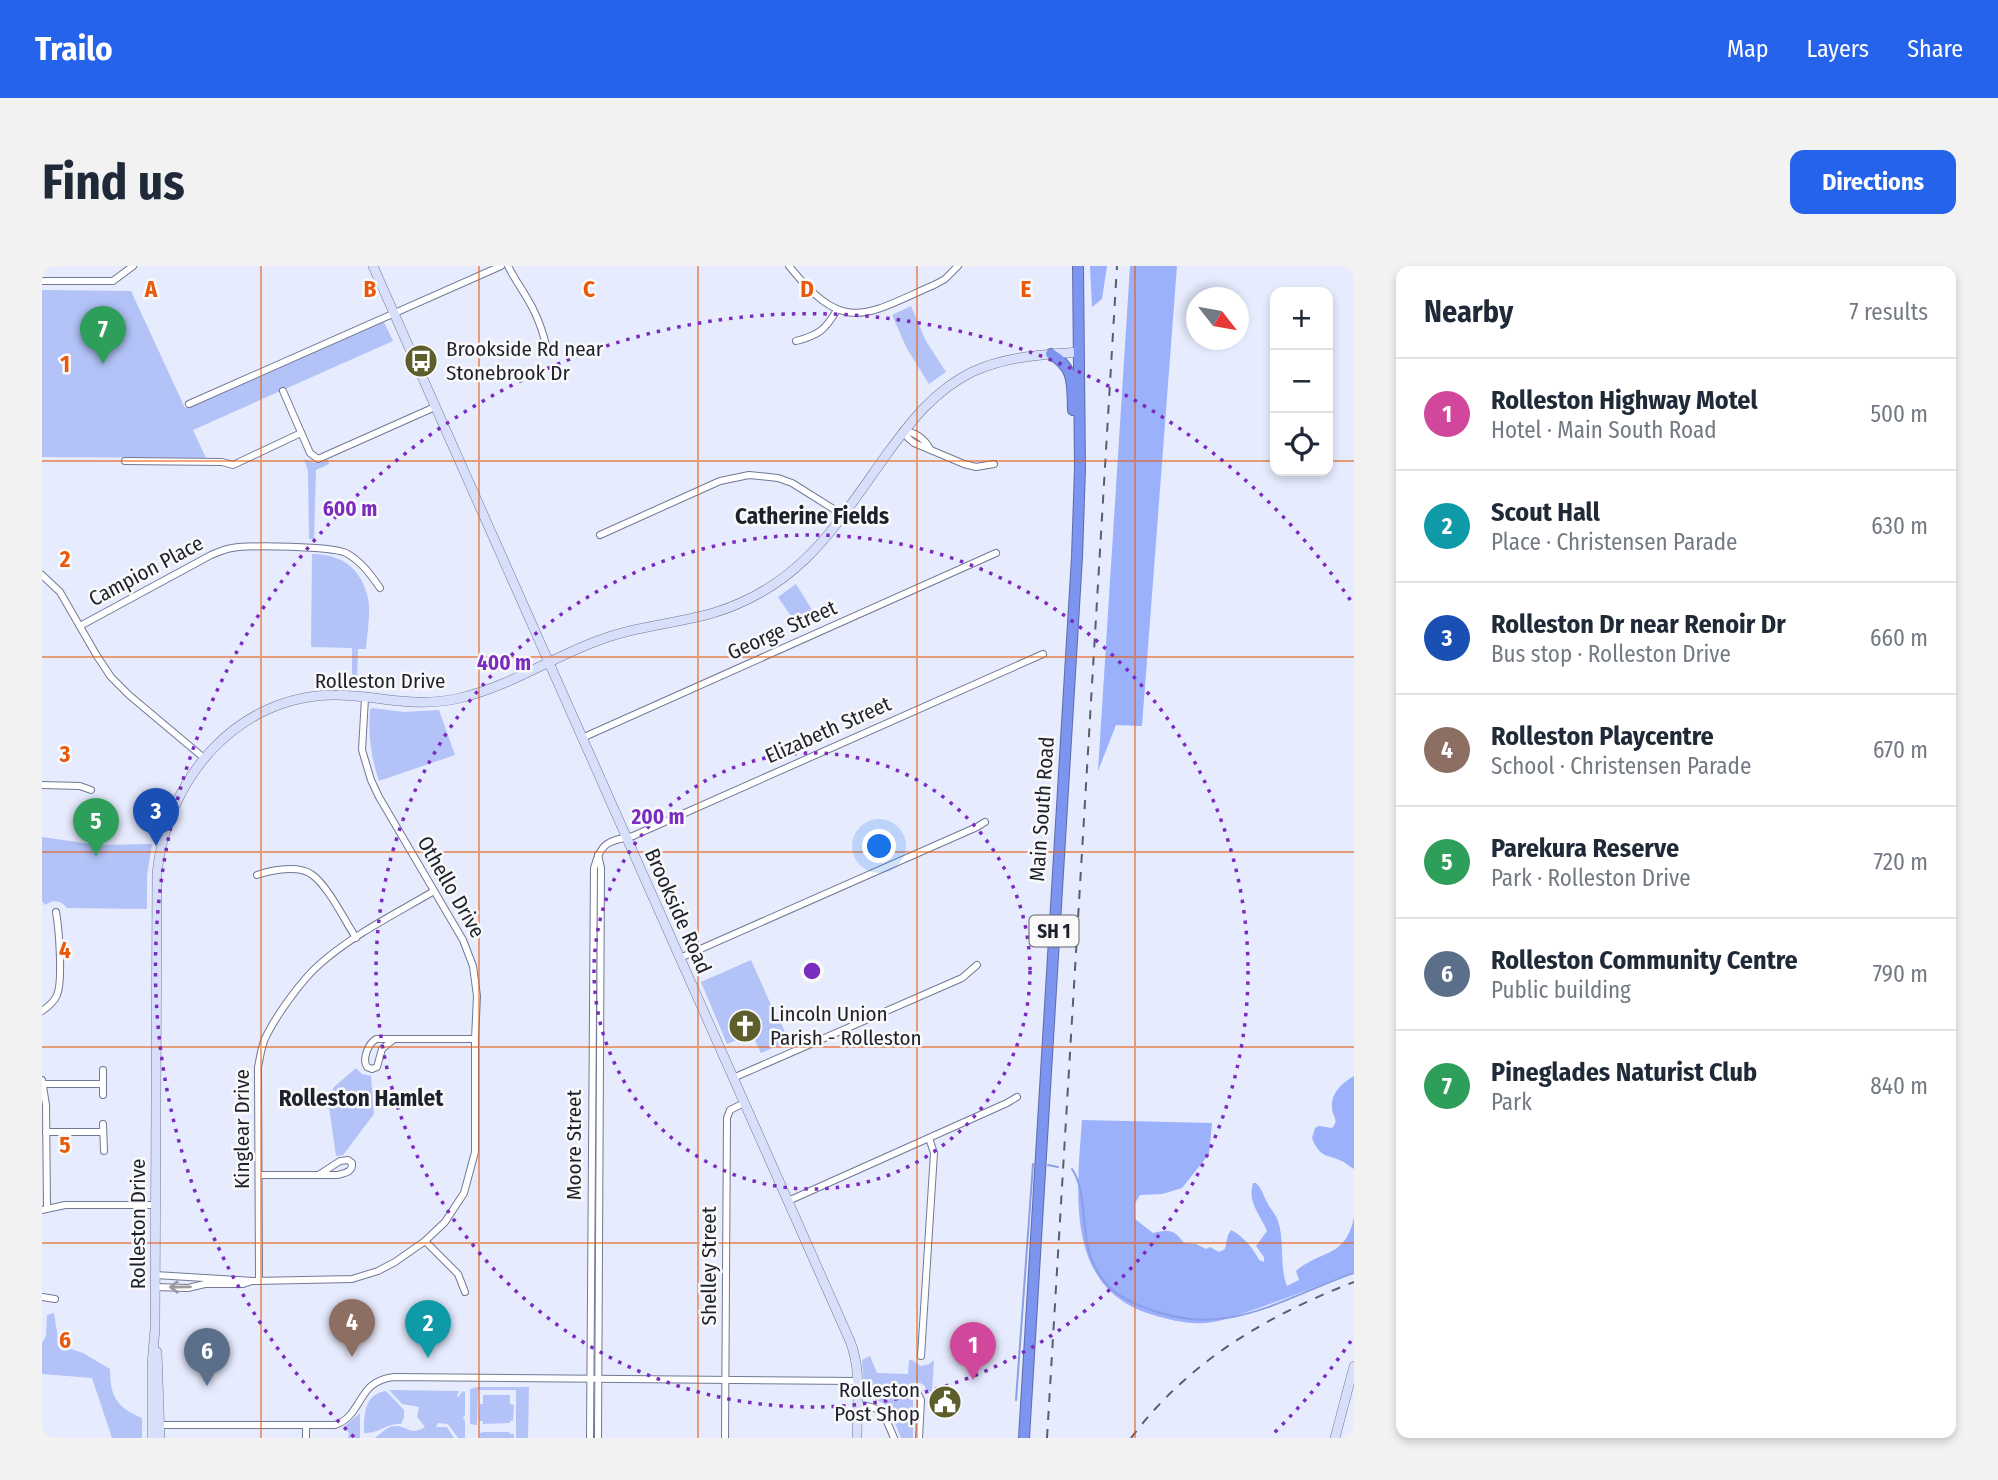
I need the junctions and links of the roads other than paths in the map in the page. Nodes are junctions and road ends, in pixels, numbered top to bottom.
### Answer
1 (133, 266) edge
2 (373, 266) edge
3 (500, 266) edge
4 (508, 266) edge
5 (789, 266) edge
6 (958, 266) edge
7 (1078, 266) edge
8 (42, 281) edge
9 (836, 310) junction
10 (394, 314) junction
11 (796, 341) dead end
12 (547, 349) dead end
13 (1078, 352) junction
14 (1051, 354) junction
15 (283, 391) dead end
16 (189, 404) dead end
17 (435, 407) junction
18 (903, 431) junction
19 (301, 433) junction
20 (125, 461) dead end
21 (994, 464) dead end
22 (1080, 467) junction
23 (843, 515) junction
24 (600, 536) dead end
25 (996, 553) dead end
26 (42, 575) edge
27 (380, 589) dead end
28 (80, 626) junction
29 (1043, 653) dead end
30 (549, 662) junction
31 (365, 698) junction
32 (582, 738) junction
33 (204, 758) junction
34 (42, 785) edge
35 (91, 790) dead end
36 (985, 822) dead end
37 (626, 837) junction
38 (257, 875) dead end
39 (434, 891) junction
40 (56, 912) dead end
41 (356, 938) junction
42 (680, 958) junction
43 (977, 965) dead end
44 (42, 1012) edge
45 (475, 1039) junction
46 (393, 1040) junction
47 (103, 1070) dead end
48 (733, 1078) junction
49 (43, 1082) edge
50 (103, 1084) junction
51 (103, 1095) dead end
52 (1017, 1097) dead end
53 (744, 1103) junction
54 (45, 1127) edge
55 (929, 1138) junction
56 (104, 1151) dead end
57 (320, 1174) dead end
58 (259, 1175) junction
59 (788, 1201) junction
60 (155, 1205) junction
61 (44, 1209) edge
62 (425, 1241) junction
63 (155, 1275) junction
64 (256, 1281) junction
65 (155, 1287) junction
66 (465, 1292) dead end
67 (42, 1297) edge
68 (55, 1299) dead end
69 (921, 1356) dead end
70 (1354, 1366) edge
71 (594, 1380) junction
72 (726, 1380) junction
73 (857, 1381) junction
74 (917, 1391) dead end
75 (857, 1405) junction
76 (156, 1425) junction
77 (306, 1426) junction
78 (152, 1438) edge
79 (160, 1438) edge
80 (306, 1438) edge
81 (590, 1438) edge
82 (598, 1438) edge
83 (725, 1438) edge
84 (857, 1438) edge
85 (894, 1438) edge
86 (919, 1438) edge
87 (1024, 1438) edge
88 (1335, 1438) edge

1 - 8 street
2 - 10 main road, Brookside Road
3 - 10 street
4 - 12 street
5 - 9 street
6 - 9 street
7 - 13 highway, Main South Road / SH 1
9 - 11 street
10 - 16 street
10 - 17 main road, Brookside Road
13 - 14 main road, Rolleston Drive
13 - 22 highway, Main South Road / SH 1
14 - 18 main road, Rolleston Drive
14 - 22 highway
15 - 19 street
17 - 19 street
17 - 30 main road, Brookside Road
18 - 21 street
18 - 23 main road, Rolleston Drive
19 - 20 street
22 - 87 highway, Main South Road / SH 1
23 - 24 street
23 - 30 main road, Rolleston Drive
25 - 32 street, George Street
26 - 28 street
27 - 28 street, Campion Place
28 - 33 street
29 - 37 street, Elizabeth Street
30 - 31 main road, Rolleston Drive
30 - 32 main road, Brookside Road
31 - 33 main road, Rolleston Drive
31 - 39 street, Othello Drive
32 - 37 main road, Brookside Road
33 - 60 main road, Rolleston Drive
34 - 35 street
36 - 42 street
37 - 42 main road, Brookside Road
37 - 71 street, Moore Street
38 - 41 street
39 - 41 street, Kinglear Drive
39 - 45 street, Othello Drive
40 - 44 street
41 - 58 street, Kinglear Drive
42 - 48 main road, Brookside Road
43 - 48 street
45 - 46 street
45 - 62 street, Othello Drive
46 - 46 street
47 - 50 street
48 - 53 main road, Brookside Road
49 - 50 street
49 - 54 street
50 - 51 street
52 - 55 street
53 - 59 main road, Brookside Road
53 - 72 street, Shelley Street
54 - 56 street
54 - 61 street
55 - 59 street
55 - 69 street
57 - 58 street
58 - 64 street, Kinglear Drive
59 - 73 main road, Brookside Road
60 - 61 street
60 - 63 main road, Rolleston Drive
62 - 64 street, Othello Drive
62 - 66 street
63 - 64 street, Othello Drive
63 - 65 main road, Rolleston Drive
64 -> 65 street, Othello Drive
65 - 76 main road, Rolleston Drive
67 - 68 street
70 - 88 main road
71 - 72 street
71 - 77 street
71 - 81 street, Moore Street
71 - 82 street, Moore Street
72 - 73 street
72 - 83 street, Shelley Street
73 - 75 main road, Brookside Road
74 - 86 street
75 - 84 main road, Brookside Road
75 - 85 street
76 - 77 street
76 - 78 main road, Rolleston Drive
76 - 79 main road, Rolleston Drive
77 - 80 street

